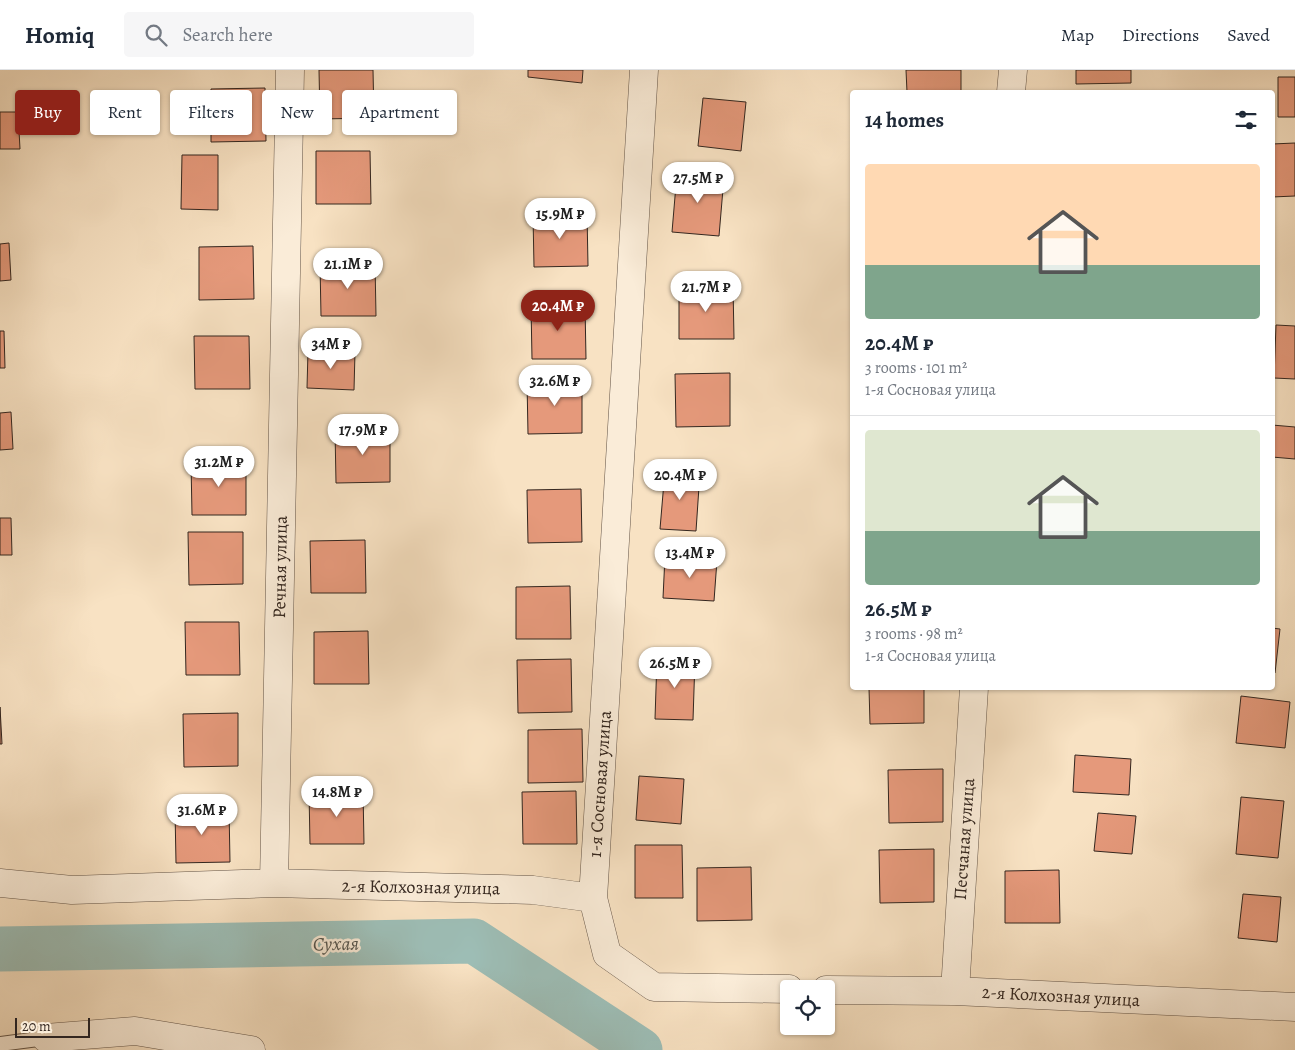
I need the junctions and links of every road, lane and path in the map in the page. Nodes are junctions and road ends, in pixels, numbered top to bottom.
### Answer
1 (290, 70) edge
2 (644, 70) edge
3 (1013, 70) edge
4 (1011, 90) edge
5 (974, 690) edge
6 (0, 883) edge
7 (274, 883) junction
8 (593, 898) junction
9 (780, 989) edge
10 (835, 990) edge
11 (955, 991) junction
12 (1295, 1007) edge
13 (46, 1038) joint
14 (0, 1044) edge
15 (251, 1050) edge

1 - 7 street, Речная улица
2 - 8 street, 1-я Сосновая улица
3 - 4 street
5 - 11 street, Песчаная улица
6 - 7 street, 2-я Колхозная улица
7 - 8 street, 2-я Колхозная улица
8 - 9 street
10 - 11 street, 2-я Колхозная улица
11 - 12 street, 2-я Колхозная улица
13 - 14 lane
13 - 15 street

